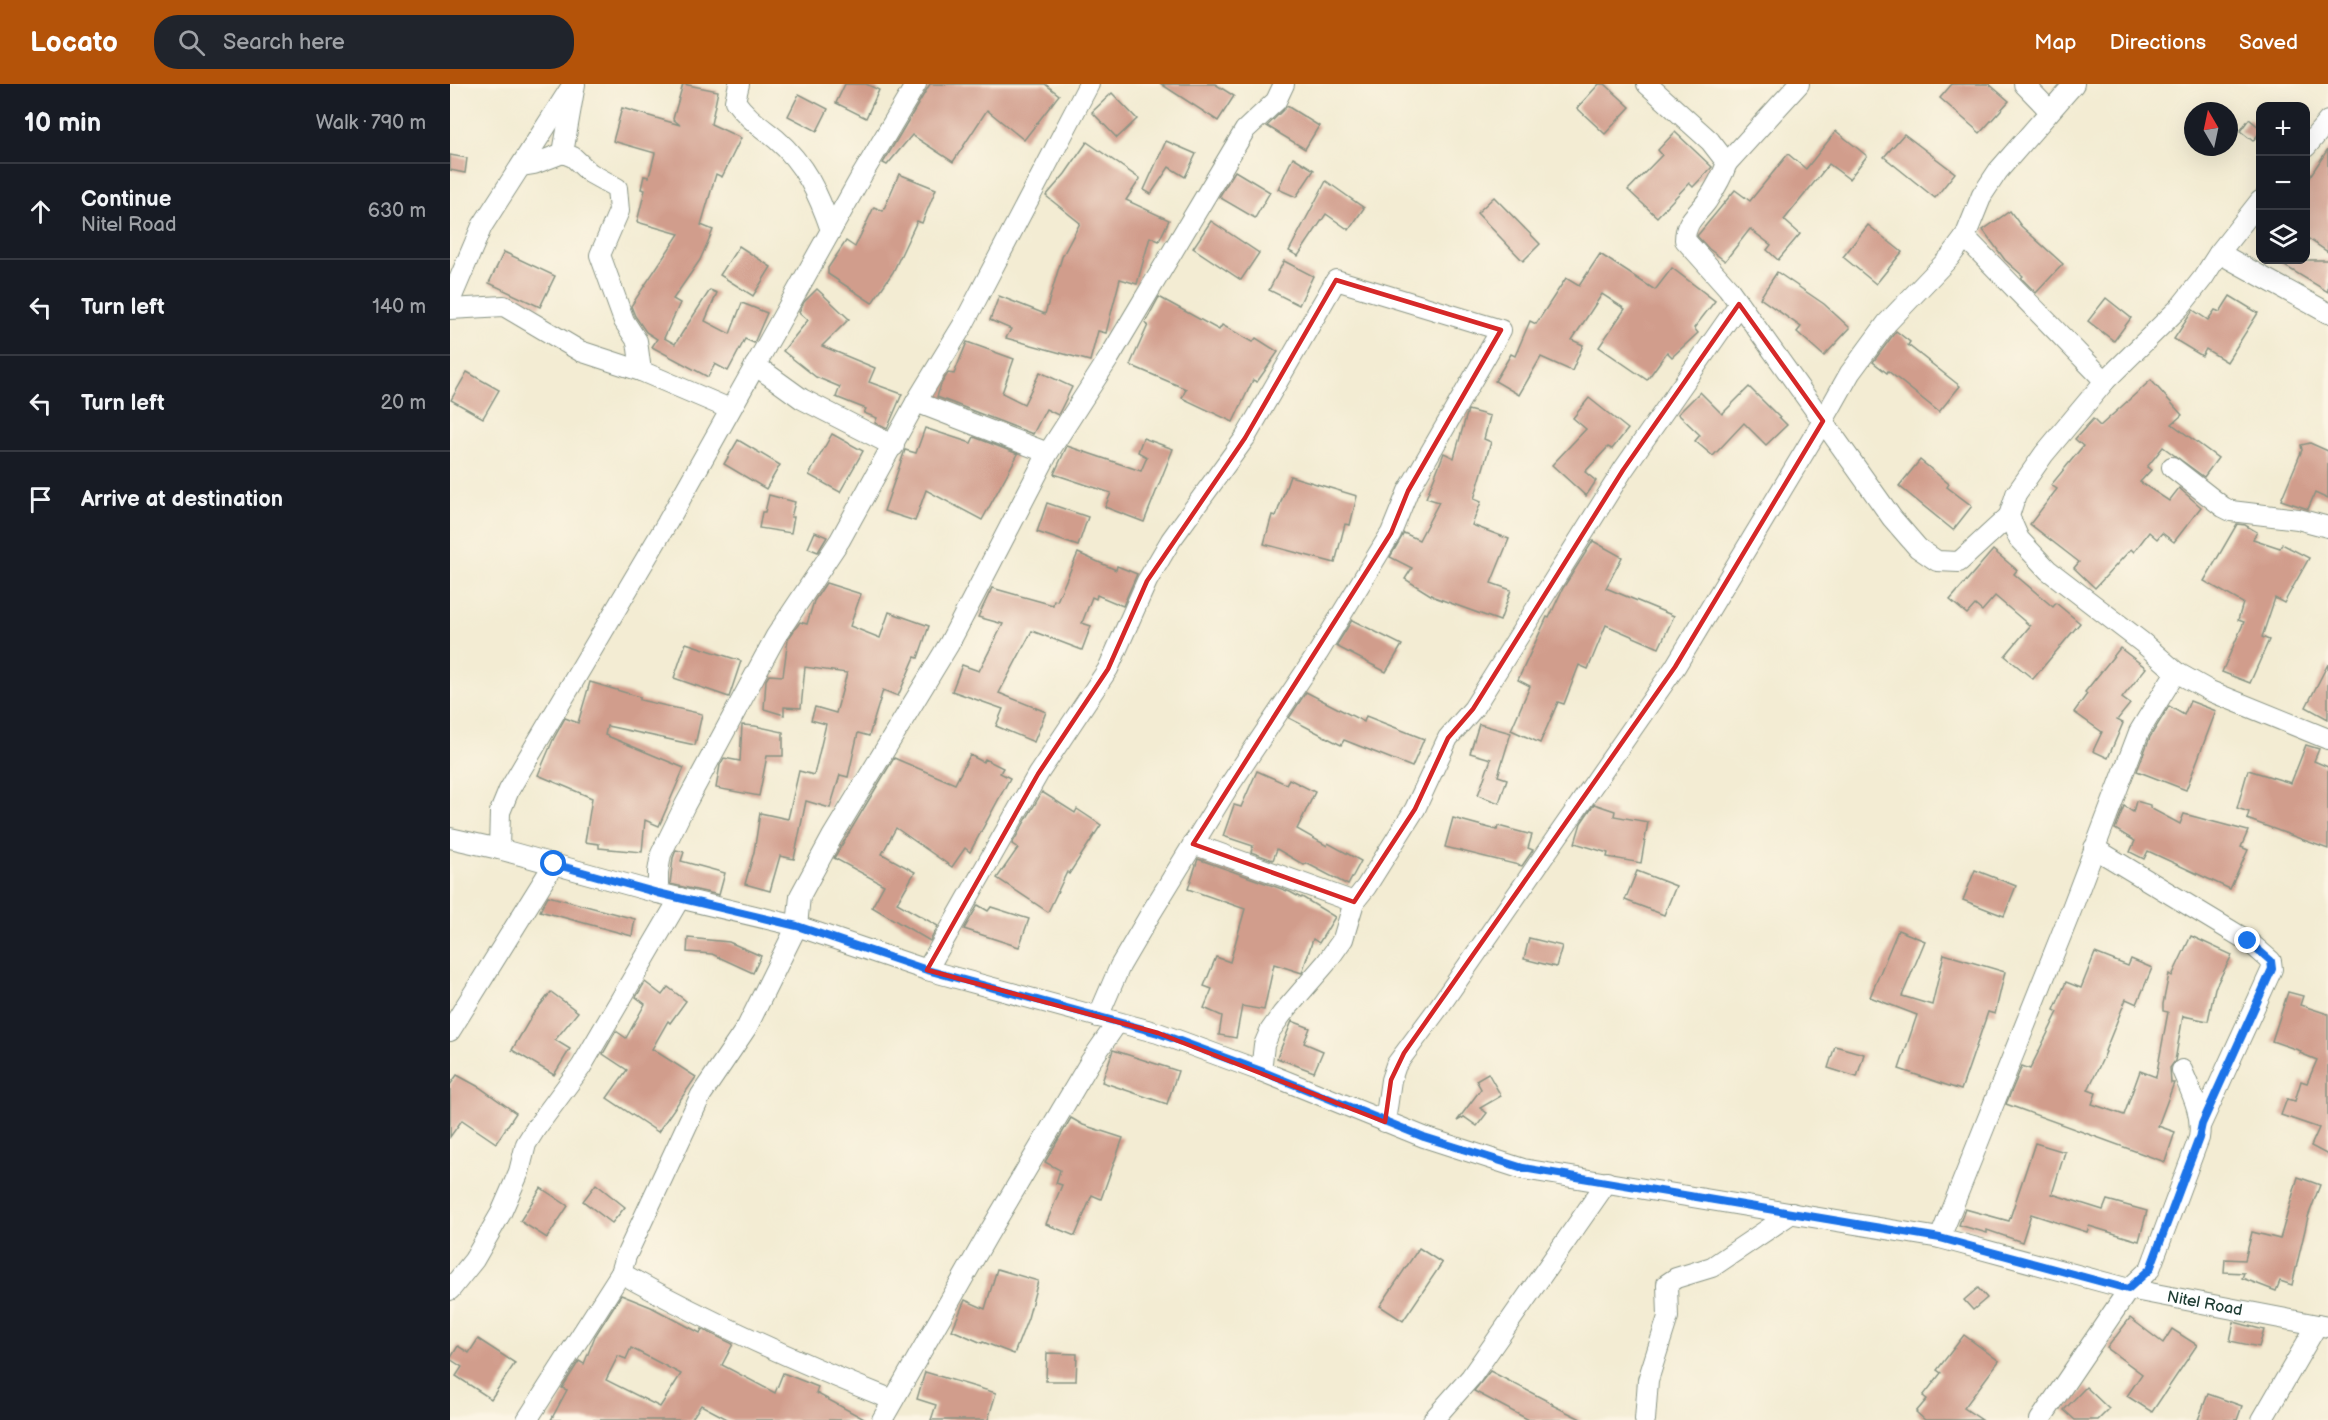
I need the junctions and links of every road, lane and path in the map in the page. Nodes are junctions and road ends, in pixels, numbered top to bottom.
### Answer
1 (574, 84) edge
2 (739, 84) edge
3 (916, 84) edge
4 (1089, 84) edge
5 (1284, 84) edge
6 (1647, 84) edge
7 (1799, 84) edge
8 (2024, 84) edge
9 (2074, 84) edge
10 (2050, 111) junction
11 (2328, 121) edge
12 (2310, 142) edge
13 (563, 153) junction
14 (1727, 163) junction
15 (522, 166) junction
16 (2256, 206) edge
17 (831, 230) junction
18 (1965, 237) junction
19 (2218, 253) junction
20 (450, 301) edge
21 (1739, 303) junction
22 (450, 309) edge
23 (2328, 313) edge
24 (755, 365) junction
25 (641, 371) junction
26 (2105, 381) junction
27 (916, 402) junction
28 (730, 409) junction
29 (1823, 421) junction
30 (894, 446) junction
31 (1048, 453) junction
32 (2172, 467) dead end
33 (2009, 516) junction
34 (2328, 527) edge
35 (2176, 672) junction
36 (2328, 739) edge
37 (450, 838) edge
38 (1193, 844) junction
39 (2094, 848) junction
40 (498, 849) junction
41 (554, 864) junction
42 (658, 893) junction
43 (680, 898) junction
44 (1354, 902) junction
45 (797, 926) junction
46 (927, 970) junction
47 (1098, 1017) junction
48 (1117, 1023) junction
49 (450, 1031) edge
50 (2182, 1070) dead end
51 (1261, 1071) junction
52 (1385, 1122) junction
53 (2202, 1124) junction
54 (1607, 1182) junction
55 (1792, 1213) junction
56 (1940, 1238) junction
57 (621, 1273) junction
58 (2128, 1289) junction
59 (450, 1290) edge
60 (2322, 1326) edge
61 (893, 1400) junction
62 (526, 1420) edge
63 (882, 1420) edge
64 (1433, 1420) edge
65 (1645, 1420) edge
66 (2040, 1420) edge
67 (2262, 1420) edge

1 - 13 street
1 - 15 street
2 - 17 street
3 - 17 street
4 - 27 street
5 - 31 street
6 - 14 street
7 - 14 street
8 - 10 street
9 - 10 street
10 - 18 street
11 - 12 street
13 - 15 street
13 - 25 street
14 - 21 street
15 - 20 street
16 - 19 street
17 - 24 street
18 - 26 street
18 - 29 street
19 - 23 street
19 - 26 street
21 - 29 street
21 - 44 street
22 - 25 street
24 - 28 street
24 - 30 street
25 - 28 street
26 - 33 street
27 - 30 street
27 - 31 street
28 - 40 street
29 - 33 street
29 - 52 street
30 - 42 street
31 - 45 street
32 - 34 street
33 - 35 street
35 - 36 street
35 - 39 street
37 - 40 street, Nitel Road
38 - 44 street
38 - 46 street
38 - 47 street
39 - 53 street
39 - 56 street
40 - 41 street, Nitel Road
41 - 42 street, Nitel Road
41 - 49 street
42 - 43 street, Nitel Road
43 - 45 street, Nitel Road
43 - 59 street
44 - 51 street
45 - 46 street, Nitel Road
45 - 57 street
46 - 47 street, Nitel Road
47 - 48 street, Nitel Road
48 - 51 street, Nitel Road
48 - 61 street
50 - 53 street
51 - 52 street, Nitel Road
52 - 54 street, Nitel Road
53 - 58 street
54 - 55 street, Nitel Road
54 - 64 street
55 - 56 street, Nitel Road
55 - 65 street
56 - 58 street, Nitel Road
57 - 61 street
57 - 62 street
58 - 60 street, Nitel Road
58 - 66 street
60 - 67 street
61 - 63 street

